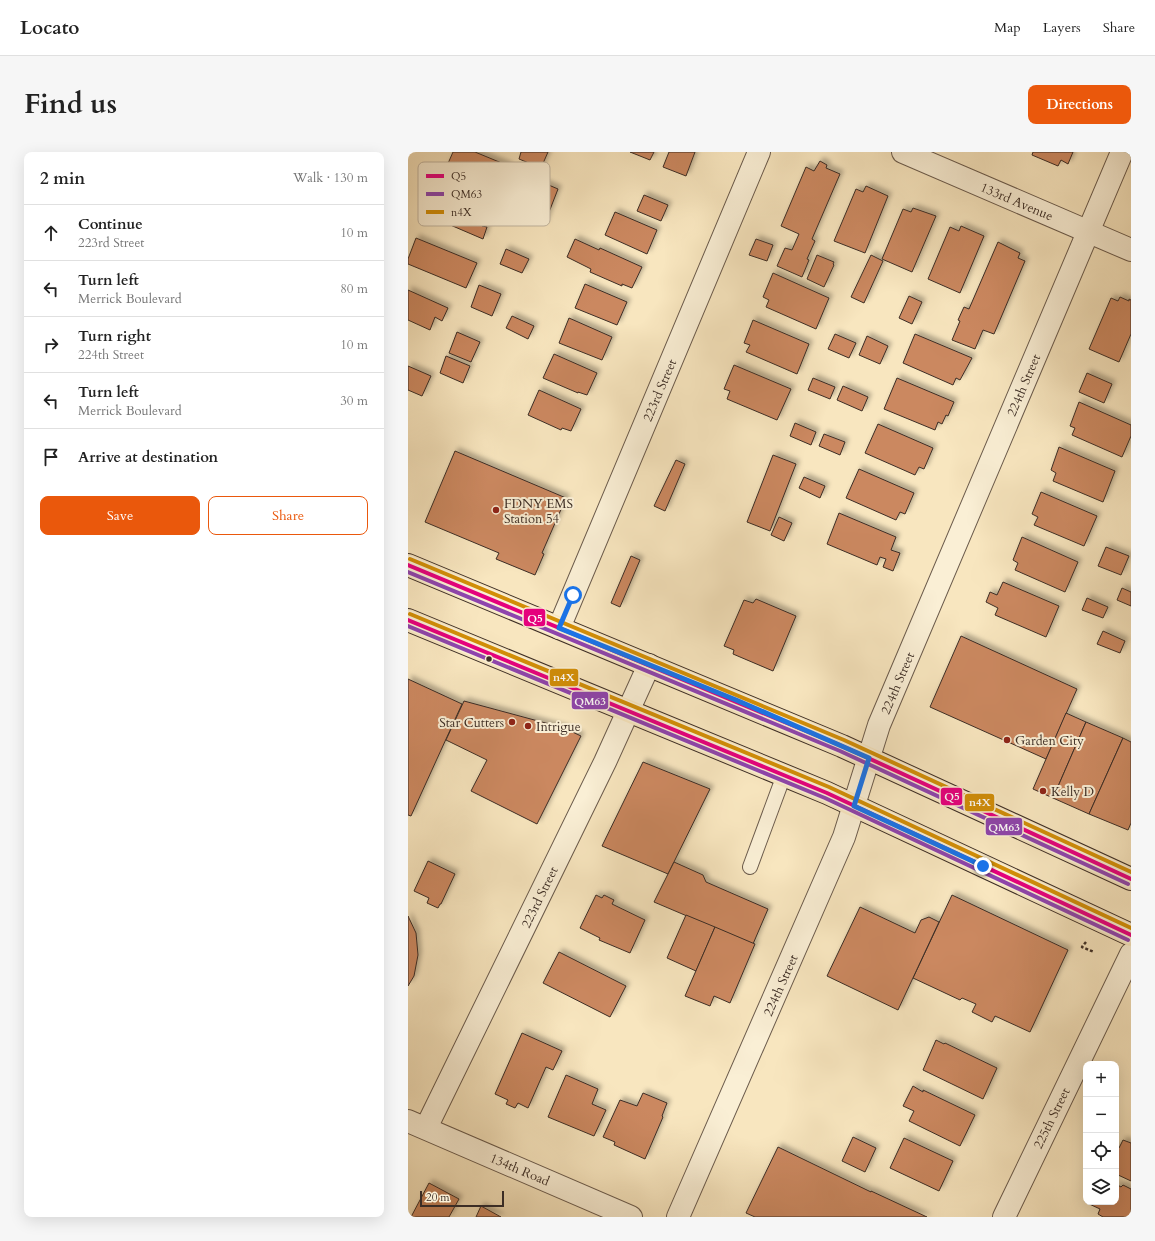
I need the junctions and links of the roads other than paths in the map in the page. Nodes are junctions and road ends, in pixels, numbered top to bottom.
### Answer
1 (759, 152) edge
2 (904, 152) edge
3 (1122, 152) edge
4 (1088, 232) junction
5 (1131, 250) edge
6 (408, 565) edge
7 (408, 620) edge
8 (559, 628) junction
9 (649, 665) junction
10 (628, 711) junction
11 (869, 758) junction
12 (784, 775) junction
13 (854, 806) junction
14 (750, 866) dead end
15 (1131, 879) edge
16 (1131, 935) edge
17 (1131, 954) edge
18 (417, 1124) edge
19 (631, 1217) edge
20 (678, 1217) edge
21 (1004, 1217) edge

1 - 8 street, 223rd Street
2 - 4 street, 133rd Avenue
3 - 4 street, 224th Street
4 - 5 street, 133rd Avenue
4 - 11 street, 224th Street
6 - 8 main road
7 - 10 main road
8 - 9 main road
9 - 10 street, 223rd Street
9 - 11 main road
10 - 12 main road
10 - 18 street, 223rd Street
11 - 13 street, 224th Street
11 - 15 main road
12 - 13 main road
12 - 14 lane
13 - 16 main road
13 - 20 street, 224th Street
17 - 21 street, 225th Street
18 - 19 street, 134th Road

